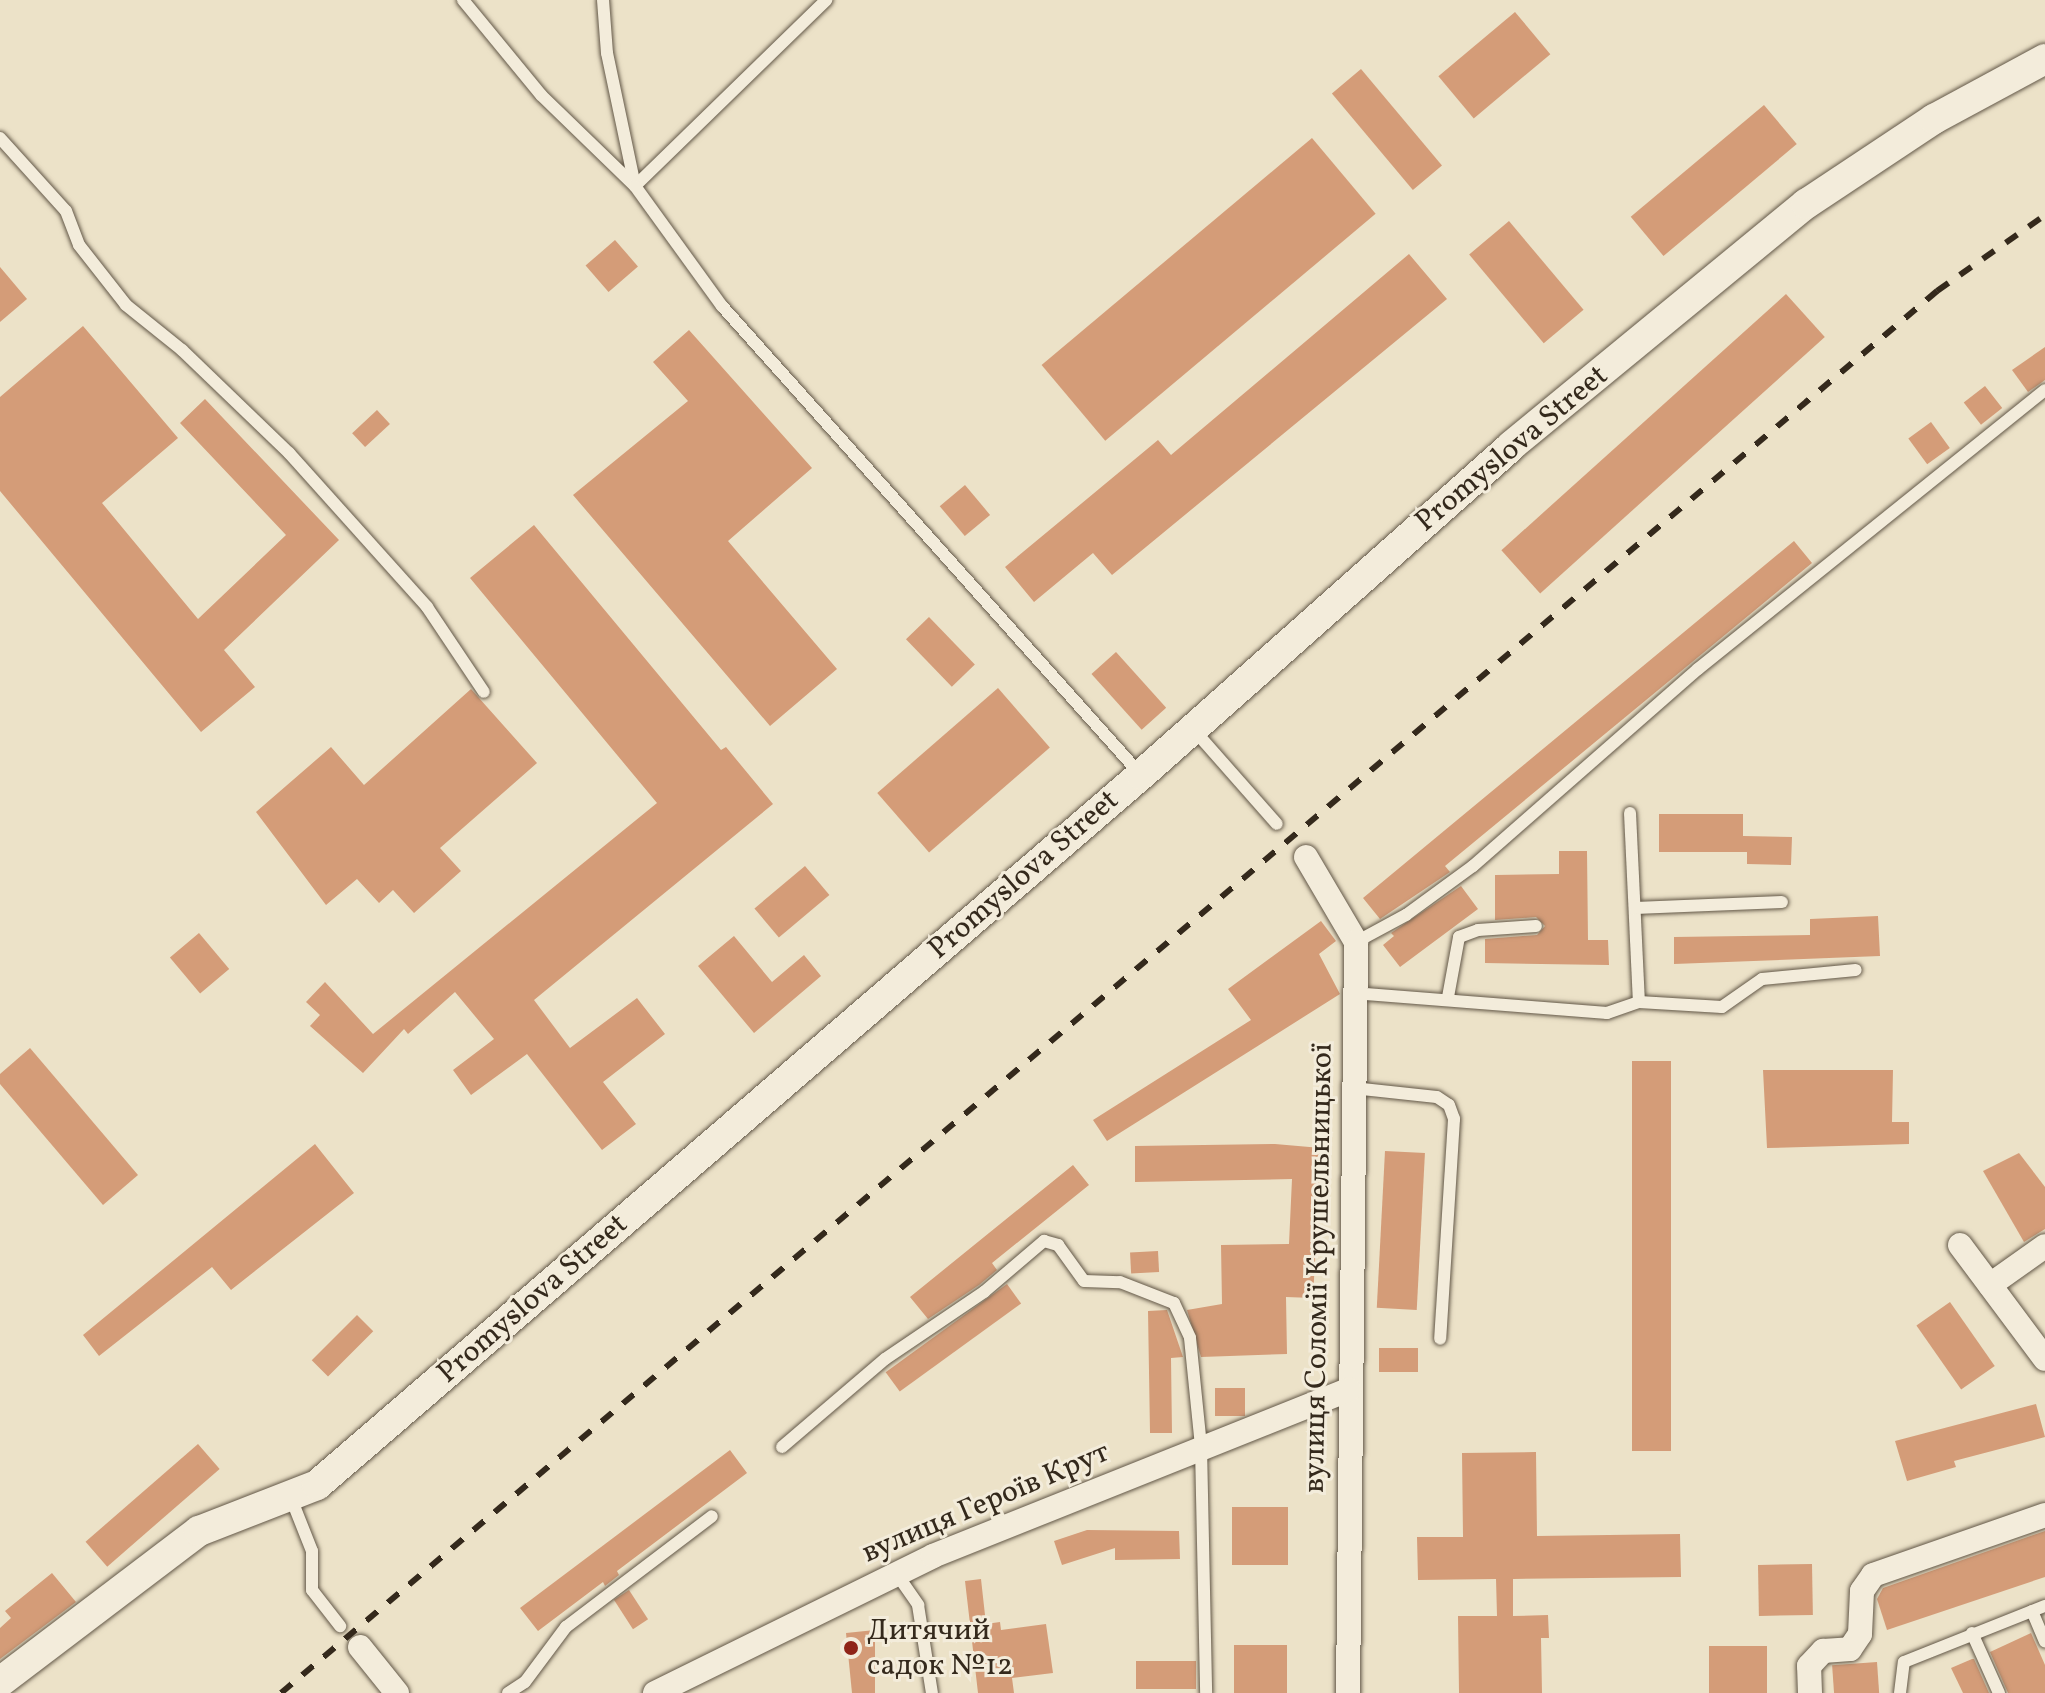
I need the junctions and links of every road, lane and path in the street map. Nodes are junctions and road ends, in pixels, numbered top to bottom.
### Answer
1 (463, 0) edge
2 (603, 0) edge
3 (826, 0) edge
4 (2045, 59) edge
5 (0, 138) edge
6 (635, 186) junction
7 (2045, 390) edge
8 (484, 692) dead end
9 (1192, 727) junction
10 (1141, 775) junction
11 (1630, 813) dead end
12 (1277, 824) dead end
13 (1306, 857) dead end
14 (1782, 902) dead end
15 (1635, 908) junction
16 (1536, 926) dead end
17 (1356, 942) junction
18 (1856, 970) dead end
19 (1353, 993) junction
20 (1448, 997) junction
21 (1639, 1002) junction
22 (1353, 1088) junction
23 (1960, 1245) dead end
24 (2045, 1246) edge
25 (1990, 1285) junction
26 (1440, 1339) dead end
27 (2045, 1359) edge
28 (1349, 1390) junction
29 (782, 1447) dead end
30 (1201, 1447) junction
31 (291, 1498) junction
32 (2045, 1515) edge
33 (712, 1516) dead end
34 (896, 1573) junction
35 (2045, 1606) edge
36 (2032, 1611) junction
37 (340, 1626) dead end
38 (1972, 1633) junction
39 (2045, 1641) edge
40 (360, 1647) dead end
41 (0, 1682) edge
42 (397, 1693) edge
43 (508, 1693) edge
44 (655, 1693) edge
45 (932, 1693) edge
46 (1206, 1693) edge
47 (1348, 1693) edge
48 (1810, 1693) edge
49 (1900, 1693) edge
50 (1999, 1693) edge

1 - 6 lane
2 - 6 lane
3 - 6 lane
4 - 9 street, Promyslova Street
5 - 8 lane
6 - 10 lane
7 - 17 lane
9 - 10 street, Promyslova Street
9 - 12 lane
10 - 31 street, Promyslova Street
11 - 15 lane
13 - 17 street
14 - 15 lane
15 - 21 lane
16 - 20 lane
17 - 19 street, вулиця Соломії Крушельницької
18 - 21 lane
19 - 20 lane
19 - 22 street, вулиця Соломії Крушельницької
20 - 21 lane
22 - 26 lane
22 - 28 street, вулиця Соломії Крушельницької
23 - 25 street
24 - 25 street
25 - 27 street
28 - 30 street, вулиця Героїв Крут
28 - 47 street, вулиця Соломії Крушельницької
29 - 30 lane
30 - 34 street, вулиця Героїв Крут
30 - 46 lane
31 - 37 lane
31 - 41 street, Promyslova Street
32 - 48 street
33 - 43 lane
34 - 44 street, вулиця Героїв Крут
34 - 45 lane
35 - 36 lane
36 - 38 lane
36 - 39 lane
38 - 49 lane
38 - 50 lane
40 - 42 street

